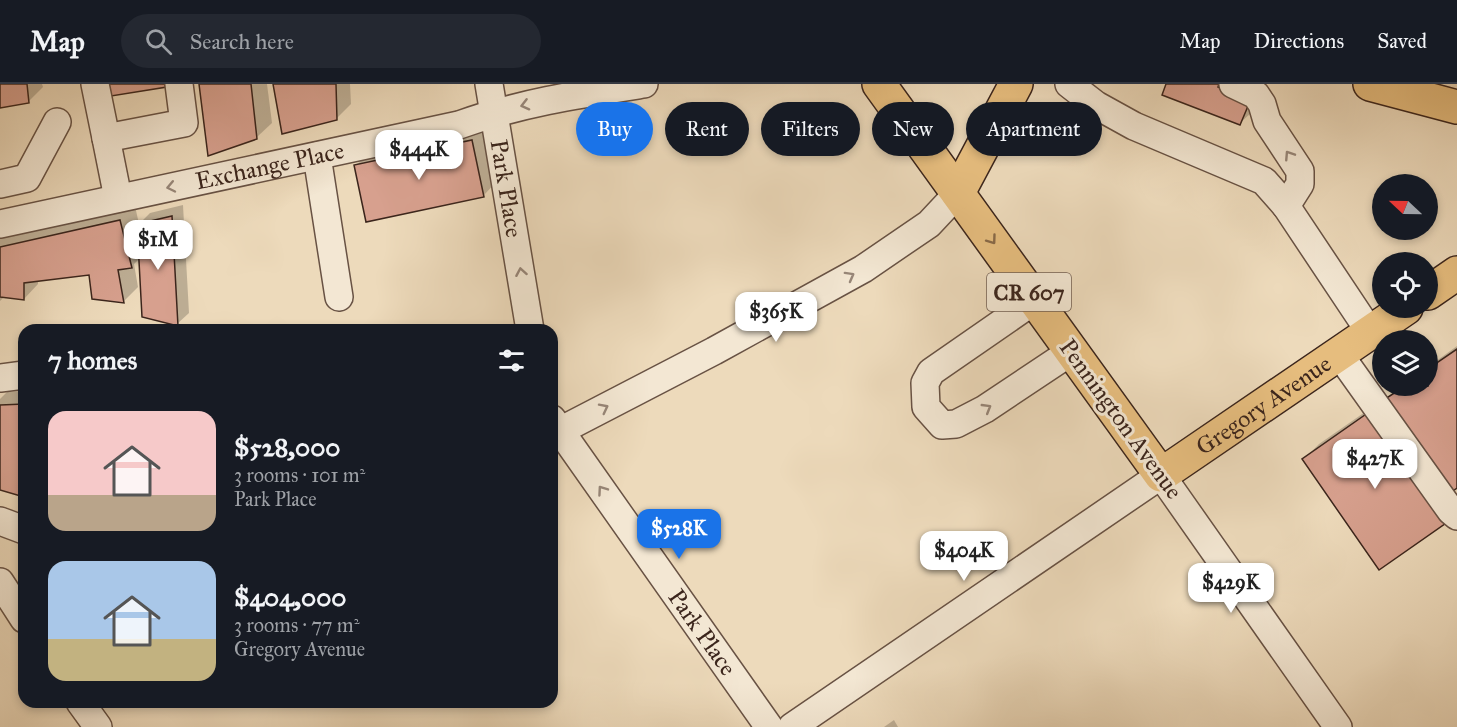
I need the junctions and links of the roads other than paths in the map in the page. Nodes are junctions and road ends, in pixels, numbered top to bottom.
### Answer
1 (95, 84) edge
2 (179, 84) edge
3 (489, 84) edge
4 (879, 84) edge
5 (1016, 84) edge
6 (1069, 84) edge
7 (1233, 84) edge
8 (1370, 84) edge
9 (637, 85) edge
10 (1100, 94) edge
11 (1457, 107) edge
12 (494, 113) junction
13 (57, 122) dead end
14 (106, 138) junction
15 (317, 156) junction
16 (0, 184) edge
17 (958, 193) junction
18 (118, 198) junction
19 (1286, 206) junction
20 (2, 220) edge
21 (1457, 273) edge
22 (1438, 286) edge
23 (339, 297) dead end
24 (1035, 300) junction
25 (1391, 318) edge
26 (529, 324) edge
27 (1370, 332) junction
28 (1072, 351) junction
29 (1339, 354) junction
30 (18, 376) edge
31 (0, 378) edge
32 (558, 427) edge
33 (558, 432) edge
34 (1161, 475) junction
35 (1457, 516) edge
36 (0, 521) edge
37 (18, 528) edge
38 (0, 582) edge
39 (16, 613) edge
40 (84, 708) edge
41 (1326, 723) edge
42 (98, 727) edge
43 (769, 727) edge
44 (792, 727) edge

1 - 14 street
2 - 14 street
3 - 12 street, Park Place
4 - 17 main road, Pennington Avenue / CR 607
5 - 17 main road
6 - 10 street
19 -> 7 street
8 - 11 main road
9 -> 12 street, Exchange Place
10 - 19 street
12 - 15 street, Exchange Place
26 -> 12 street, Park Place
13 - 16 street
14 - 18 street
15 -> 18 street, Exchange Place
15 - 23 street
17 -> 24 main road, Pennington Avenue / CR 607
32 -> 17 street
18 - 20 street, Exchange Place
19 - 27 street
21 - 22 main road
24 - 28 main road, Pennington Avenue / CR 607
24 -> 28 street
25 - 27 main road, Gregory Avenue
27 - 29 main road, Gregory Avenue
28 - 34 main road, Pennington Avenue / CR 607
29 - 34 main road, Gregory Avenue
29 - 35 street
30 - 31 street
43 -> 33 street, Park Place
34 - 41 street, Pennington Avenue / CR 607
34 - 44 street, Gregory Avenue
36 - 37 street
38 - 39 street
40 - 42 street

